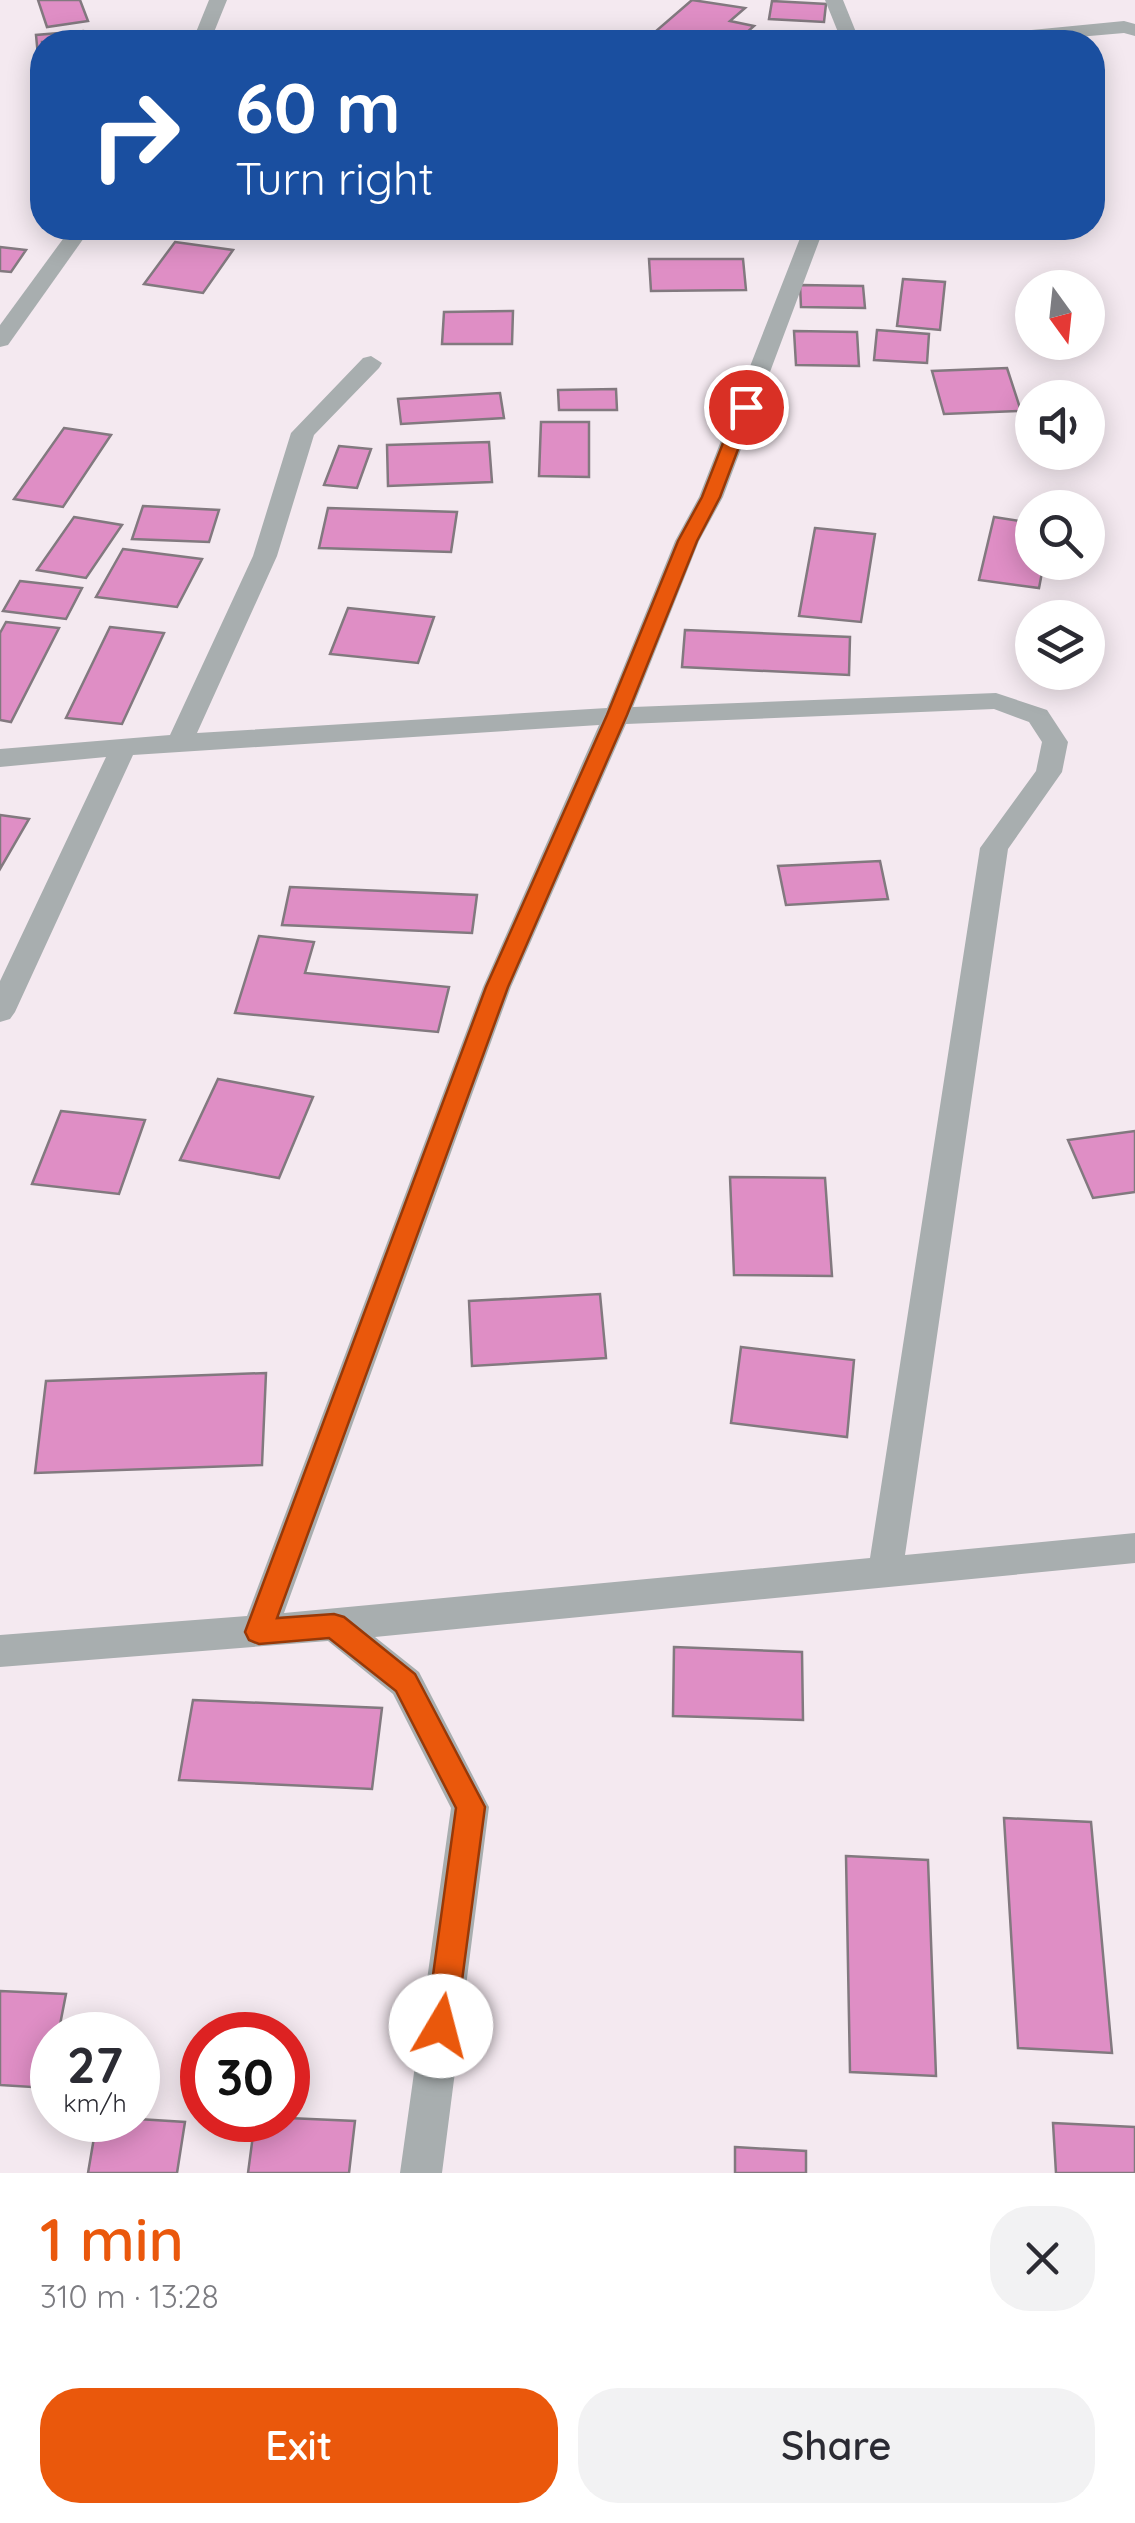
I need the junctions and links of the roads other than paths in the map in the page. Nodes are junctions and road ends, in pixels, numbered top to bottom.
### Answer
1 (218, 0) edge
2 (834, 0) edge
3 (1131, 24) edge
4 (206, 30) edge
5 (846, 30) edge
6 (1077, 30) edge
7 (72, 240) edge
8 (809, 240) edge
9 (0, 340) edge
10 (372, 363) dead end
11 (617, 715) junction
12 (180, 741) junction
13 (124, 746) junction
14 (0, 758) edge
15 (0, 1012) edge
16 (1135, 1548) edge
17 (885, 1574) junction
18 (334, 1626) junction
19 (259, 1632) junction
20 (0, 1651) edge
21 (421, 2173) edge

1 - 4 street
2 - 5 street
3 - 6 street
7 - 9 street
8 - 11 street
10 - 12 street
11 - 12 street
11 - 17 street
11 - 19 street
12 - 13 street
13 - 14 street
13 - 15 street
16 - 17 street
17 - 18 street
18 - 19 street
18 - 21 street
19 - 20 street

